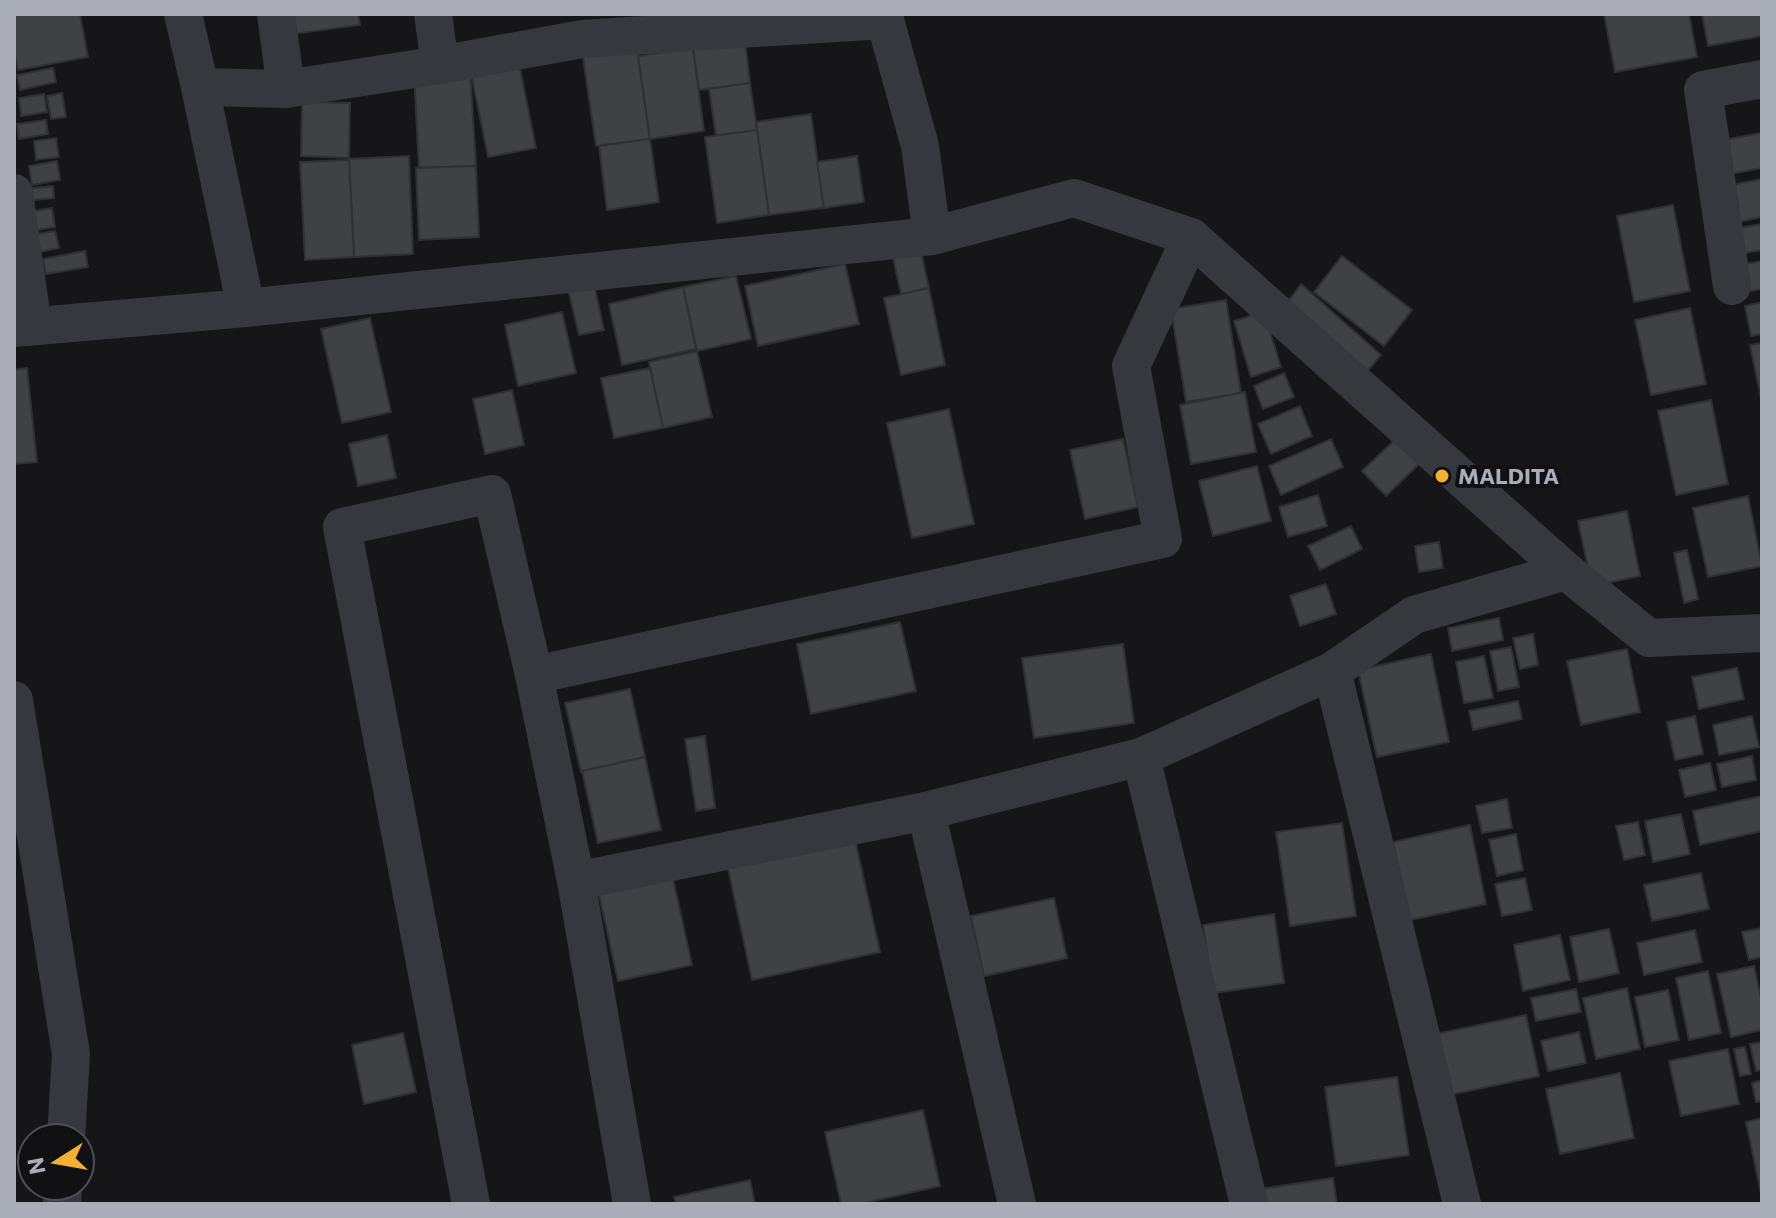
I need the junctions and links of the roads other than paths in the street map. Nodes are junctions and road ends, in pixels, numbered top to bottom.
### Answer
1 (183, 14) edge
2 (276, 14) edge
3 (433, 14) edge
4 (885, 17) edge
5 (725, 22) edge
6 (580, 27) edge
7 (440, 65) junction
8 (1762, 79) edge
9 (200, 87) junction
10 (286, 89) junction
11 (14, 193) edge
12 (932, 236) junction
13 (1191, 237) junction
14 (1732, 286) dead end
15 (246, 308) junction
16 (24, 327) edge
17 (1566, 571) junction
18 (1762, 633) edge
19 (1332, 671) junction
20 (534, 675) junction
21 (14, 700) edge
22 (1141, 757) junction
23 (926, 811) junction
24 (576, 881) junction
25 (67, 1122) edge
26 (471, 1204) edge
27 (632, 1204) edge
28 (1017, 1204) edge
29 (1249, 1204) edge
30 (1462, 1204) edge

1 - 9 street
2 - 10 street
3 - 7 street
4 - 5 street
4 - 12 street
5 - 6 street
6 - 7 street
7 - 10 street
8 - 14 street
9 - 10 street
9 - 15 street
11 - 16 street
12 - 13 street
12 - 15 street
13 - 17 street
13 - 20 street
15 - 16 street
17 - 18 street
17 - 19 street
19 - 22 street
19 - 30 street
20 - 24 street
20 - 26 street
21 - 25 street
22 - 23 street
22 - 29 street
23 - 24 street
23 - 28 street
24 - 27 street

